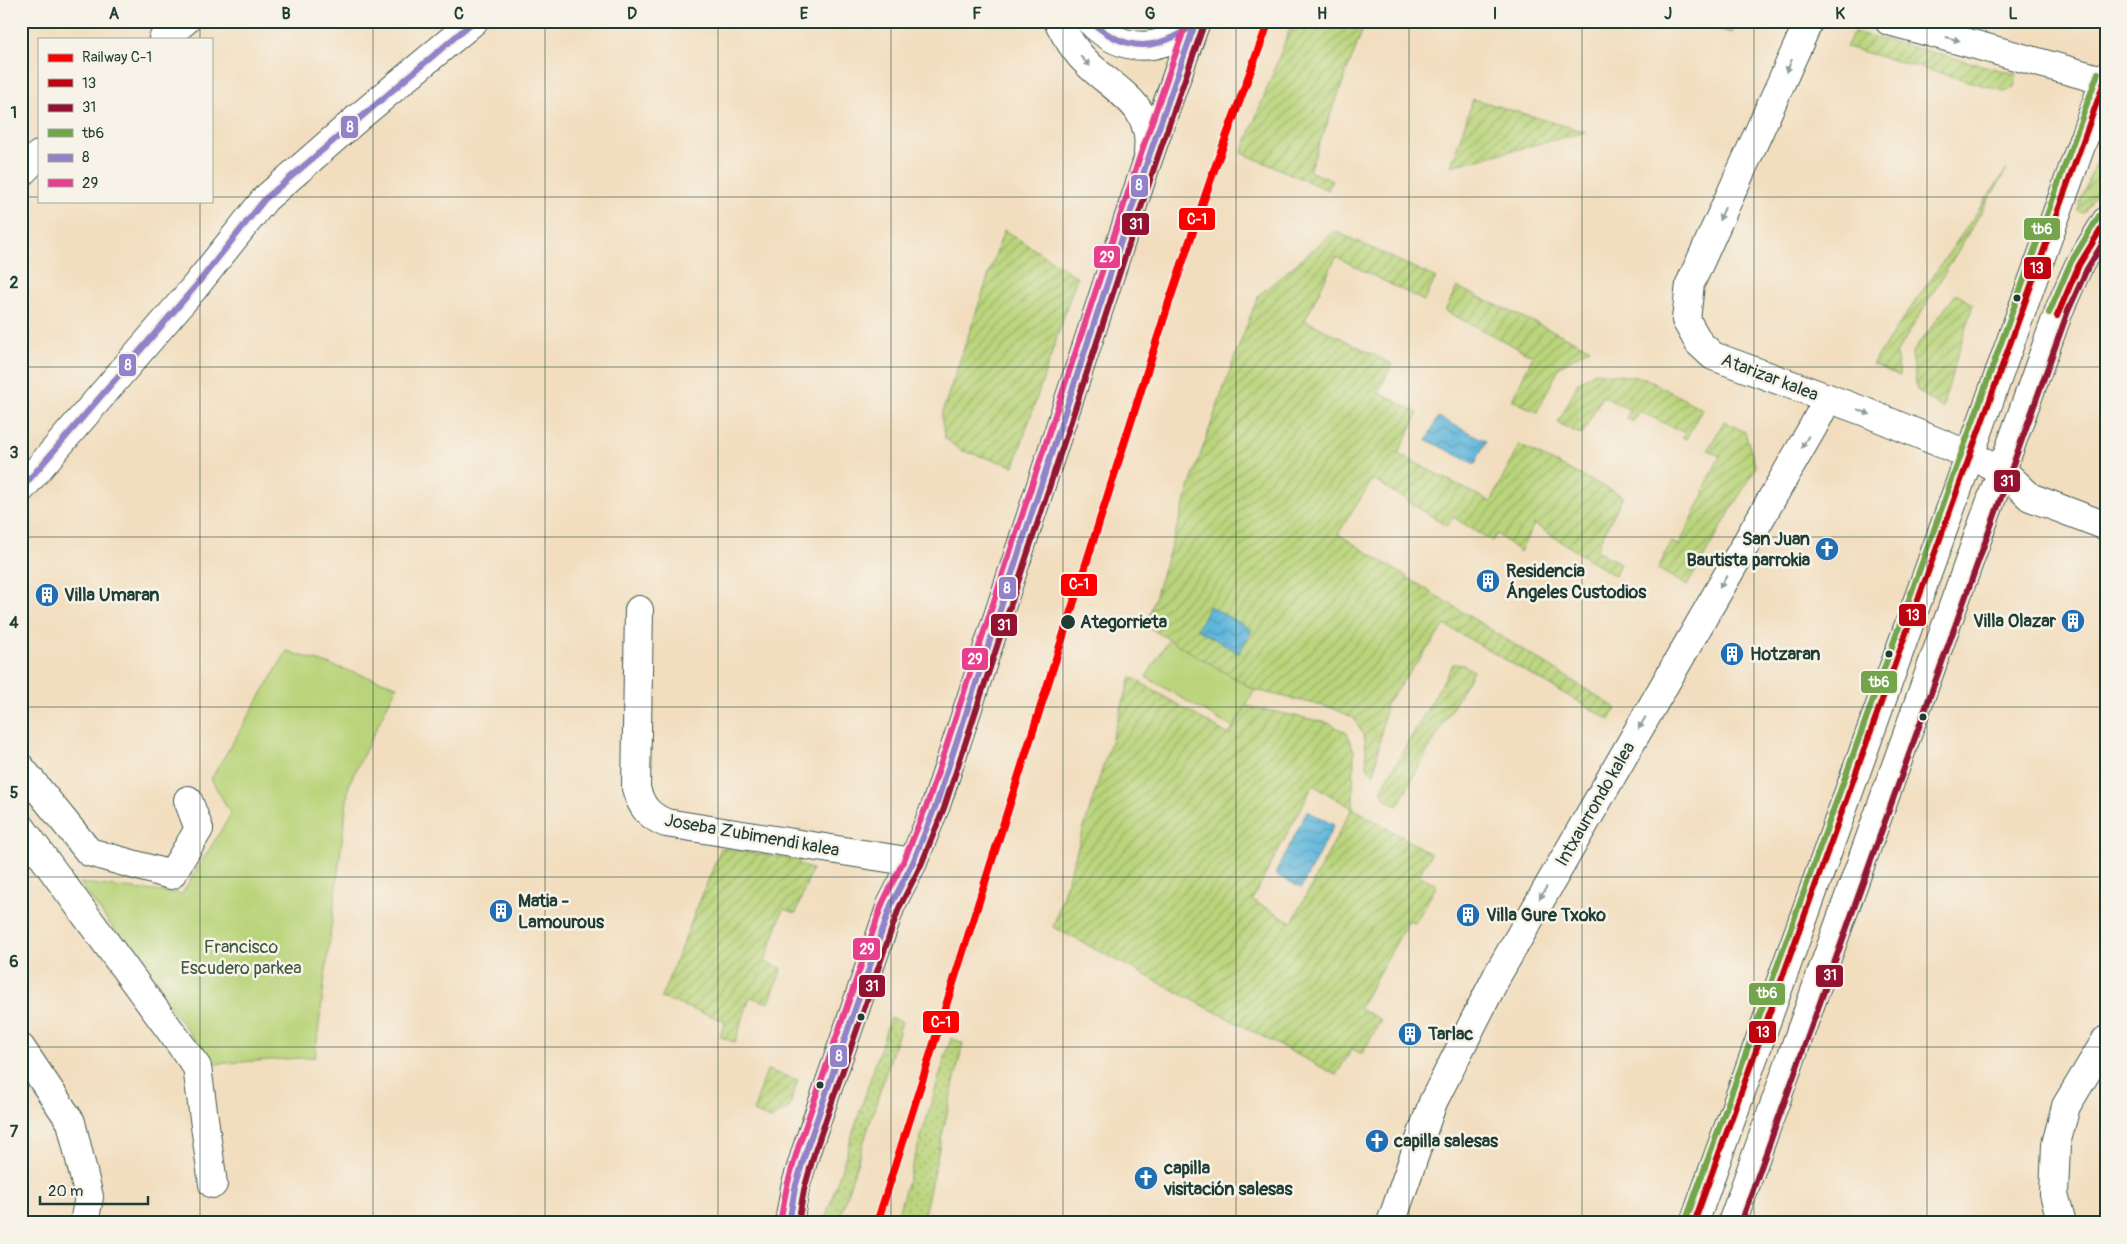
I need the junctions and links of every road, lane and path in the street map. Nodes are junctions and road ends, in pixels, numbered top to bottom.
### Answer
1 (185, 21) edge
2 (474, 21) edge
3 (1058, 21) edge
4 (1090, 21) edge
5 (1809, 21) edge
6 (1889, 21) edge
7 (1196, 23) edge
8 (164, 38) edge
9 (2105, 79) edge
10 (38, 156) edge
11 (1147, 162) junction
12 (21, 173) edge
13 (2104, 223) edge
14 (1828, 398) junction
15 (1969, 455) junction
16 (2002, 470) junction
17 (21, 489) edge
18 (2106, 526) edge
19 (639, 610) dead end
20 (21, 768) edge
21 (188, 800) dead end
22 (21, 827) edge
23 (914, 862) junction
24 (2106, 1040) edge
25 (21, 1048) edge
26 (213, 1184) dead end
27 (84, 1223) edge
28 (789, 1223) edge
29 (1391, 1223) edge
30 (1694, 1223) edge
31 (1732, 1223) edge
32 (2062, 1223) edge

1 - 8 street
2 - 17 street
3 -> 11 street
4 - 7 street
5 -> 14 street, Atarizar kalea
6 -> 9 street
7 - 11 street
9 - 15 street
10 - 12 street
11 - 23 street
13 - 16 street
14 -> 15 street, Atarizar kalea
14 -> 29 street, Intxaurrondo kalea
15 - 16 street, Atarizar kalea
15 - 30 street
16 - 18 street, Atarizar kalea
16 - 31 street
19 - 23 street, Joseba Zubimendi kalea
20 - 21 street
22 - 26 street
23 - 28 street
24 - 32 street
25 - 27 street

